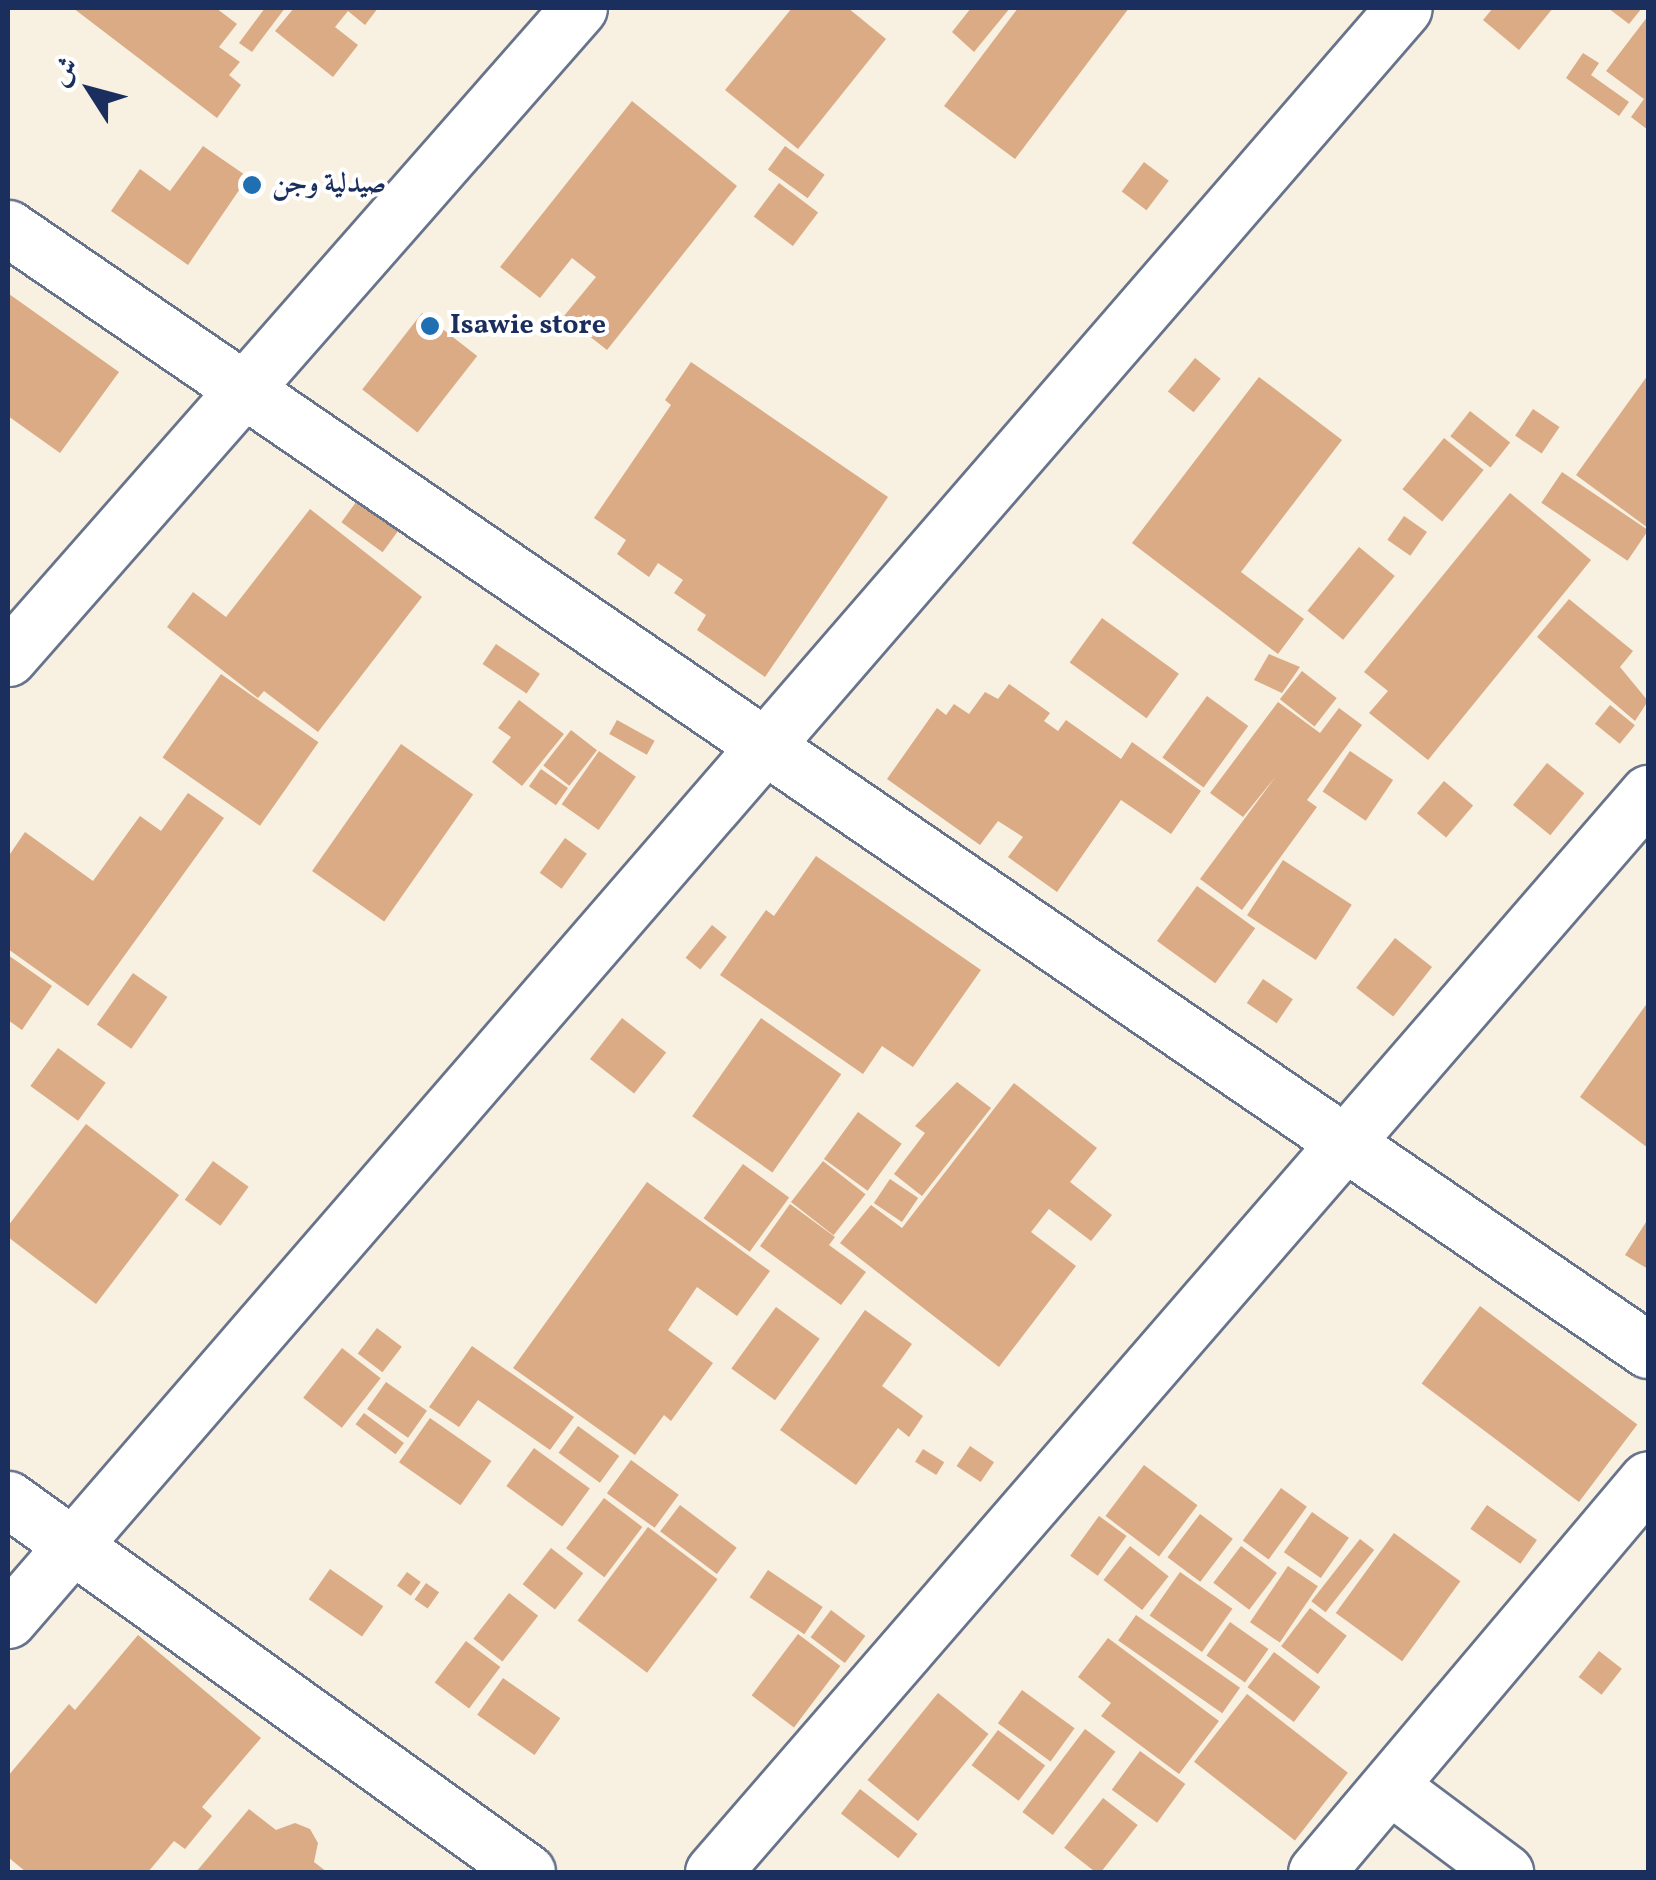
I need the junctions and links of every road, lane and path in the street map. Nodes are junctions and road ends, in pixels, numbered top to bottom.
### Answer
1 (579, 8) edge
2 (1404, 8) edge
3 (8, 228) edge
4 (240, 388) junction
5 (8, 658) edge
6 (764, 744) junction
7 (1648, 793) edge
8 (1345, 1140) junction
9 (1648, 1350) edge
10 (1648, 1480) edge
11 (8, 1499) edge
12 (71, 1544) junction
13 (8, 1620) edge
14 (1390, 1786) junction
15 (526, 1872) edge
16 (713, 1872) edge
17 (1316, 1872) edge
18 (1505, 1872) edge

1 - 4 street
2 - 6 street
3 - 4 street
4 - 5 street
4 - 6 street
6 - 8 street
6 - 12 street
7 - 8 street
8 - 9 street
8 - 16 street
10 - 14 street
11 - 12 street
12 - 13 street
12 - 15 street
14 - 17 street
14 - 18 street

